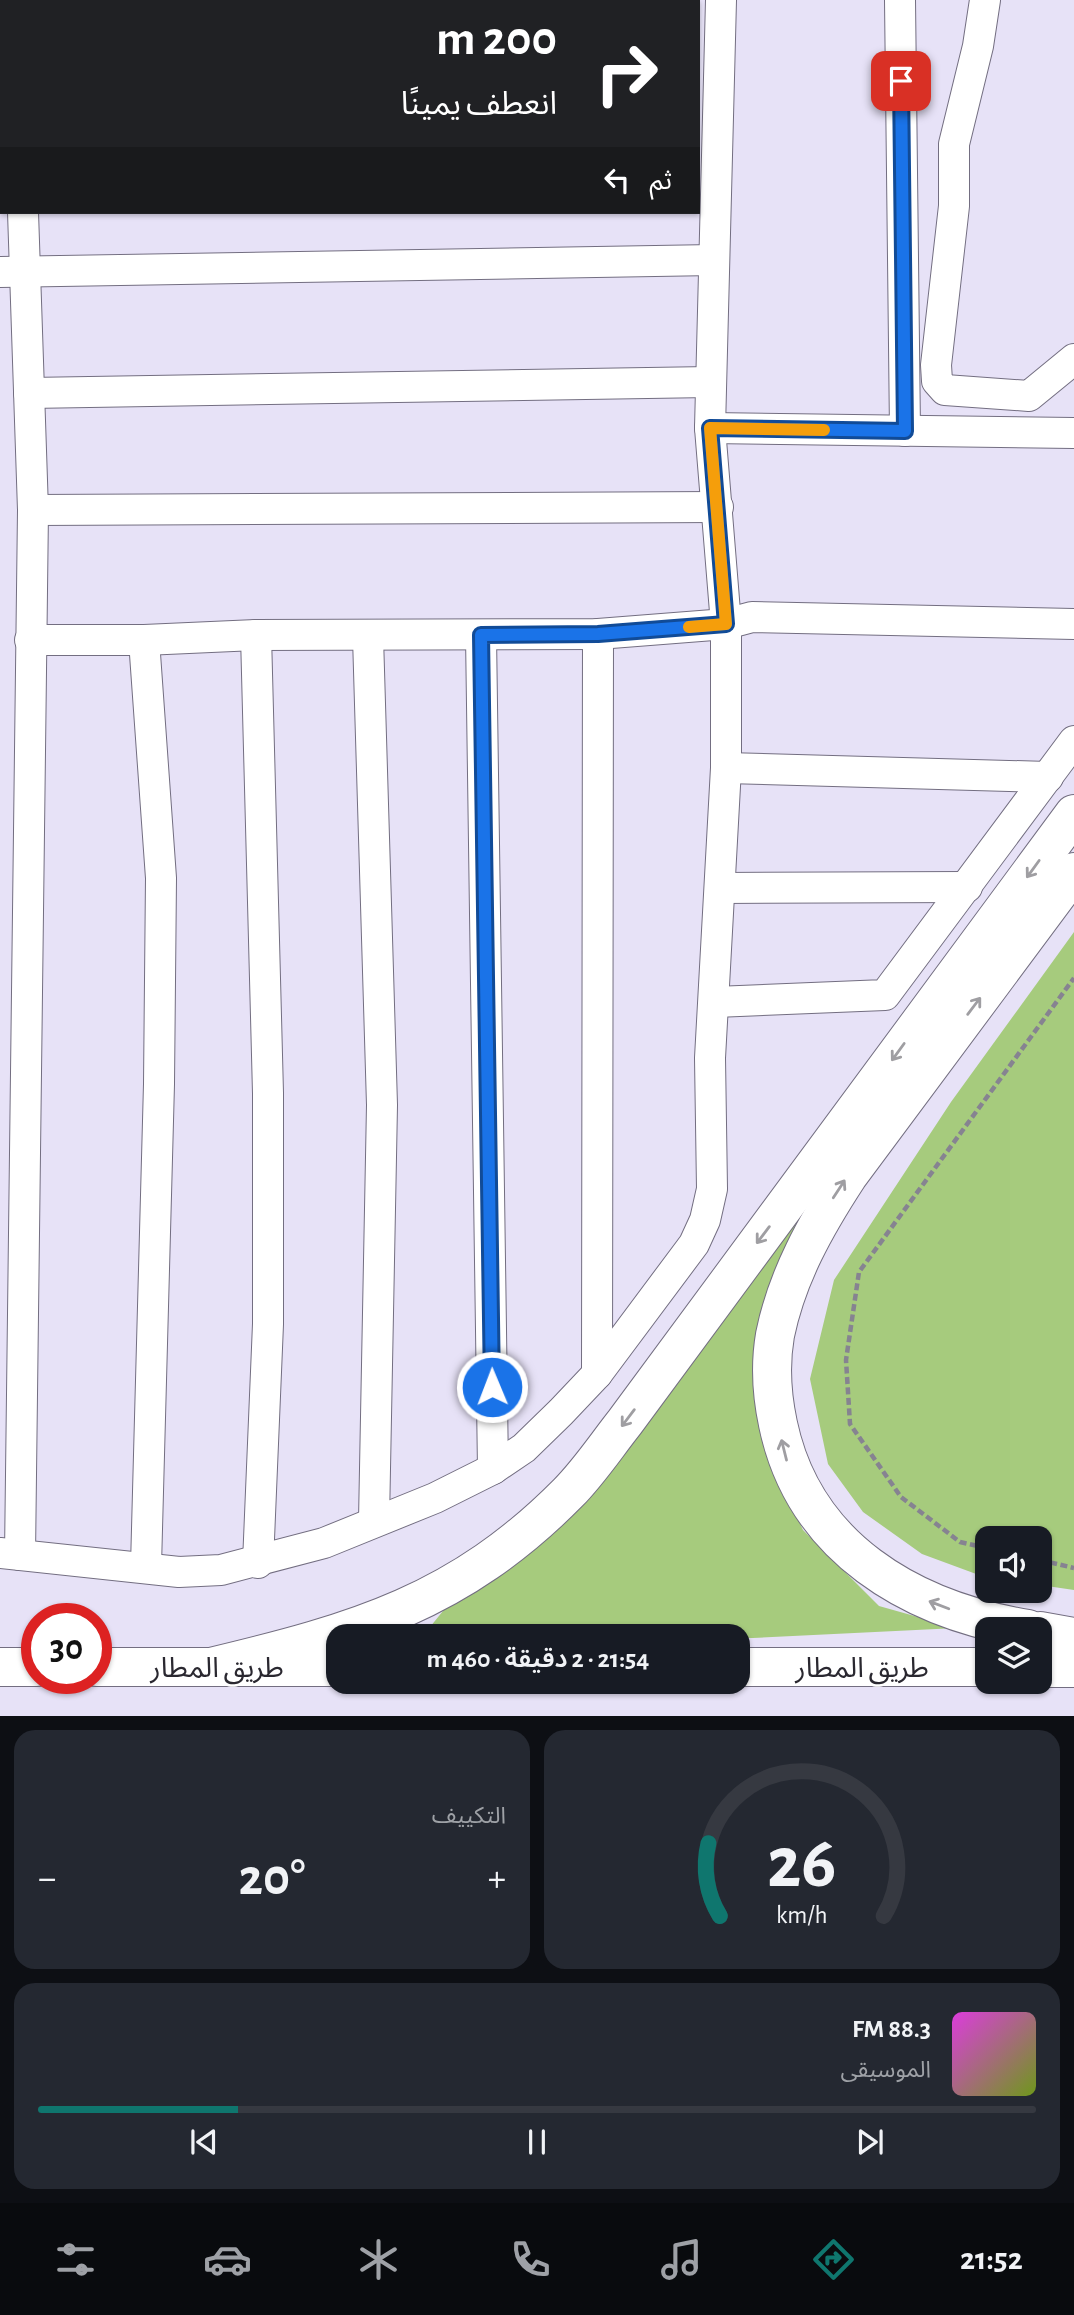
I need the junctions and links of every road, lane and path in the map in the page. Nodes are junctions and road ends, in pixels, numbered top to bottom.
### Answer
1 (900, 0) edge
2 (985, 0) edge
3 (713, 18) edge
4 (708, 152) edge
5 (23, 214) edge
6 (714, 260) junction
7 (13, 272) edge
8 (1074, 359) edge
9 (710, 382) junction
10 (29, 393) junction
11 (710, 428) junction
12 (905, 431) junction
13 (1074, 433) edge
14 (718, 507) junction
15 (33, 510) junction
16 (726, 624) junction
17 (1074, 624) edge
18 (598, 634) junction
19 (256, 635) junction
20 (481, 635) junction
21 (368, 637) junction
22 (30, 640) junction
23 (144, 640) junction
24 (1074, 741) edge
25 (726, 768) junction
26 (1048, 777) junction
27 (1074, 814) edge
28 (1074, 872) edge
29 (967, 887) junction
30 (721, 888) junction
31 (1074, 978) edge
32 (715, 1002) junction
33 (597, 1374) junction
34 (494, 1469) junction
35 (374, 1521) junction
36 (975, 1545) edge
37 (10, 1554) edge
38 (258, 1563) junction
39 (1052, 1563) edge
40 (146, 1566) junction
41 (1074, 1568) edge
42 (975, 1617) edge
43 (1052, 1633) edge
44 (1074, 1637) edge
45 (0, 1667) edge
46 (21, 1667) edge
47 (112, 1667) edge
48 (211, 1667) junction
49 (326, 1667) edge
50 (750, 1667) edge
51 (975, 1667) edge
52 (1052, 1668) edge
53 (1074, 1668) edge

1 - 12 street
2 - 8 street
3 - 4 street
4 - 6 street
5 - 7 street
6 - 7 street
6 - 9 street
7 - 10 street
9 - 10 street
9 - 11 street
10 - 15 street
11 - 12 street
11 - 14 street
12 - 13 street
14 - 15 street
14 - 16 street
15 - 22 street
16 - 17 street
16 - 18 street
16 - 25 street
18 - 20 street
18 - 33 street
19 - 21 street
19 - 23 street
19 - 38 street
20 - 21 street
20 - 34 street
21 - 35 street
22 - 23 street
22 - 37 street
23 - 40 street
24 - 26 street
25 - 26 street
25 - 30 street
26 - 29 street
27 -> 48 highway
42 -> 28 highway
29 - 30 street
29 - 32 street
30 - 32 street
31 - 36 path
32 - 33 street
33 - 34 street
34 - 35 street
35 - 38 street
37 - 40 street
38 - 40 street
39 - 41 path
43 - 44 highway
45 - 46 highway
47 - 48 highway, طريق المطار
48 - 49 highway, طريق المطار
50 - 51 highway, طريق المطار
52 - 53 highway

